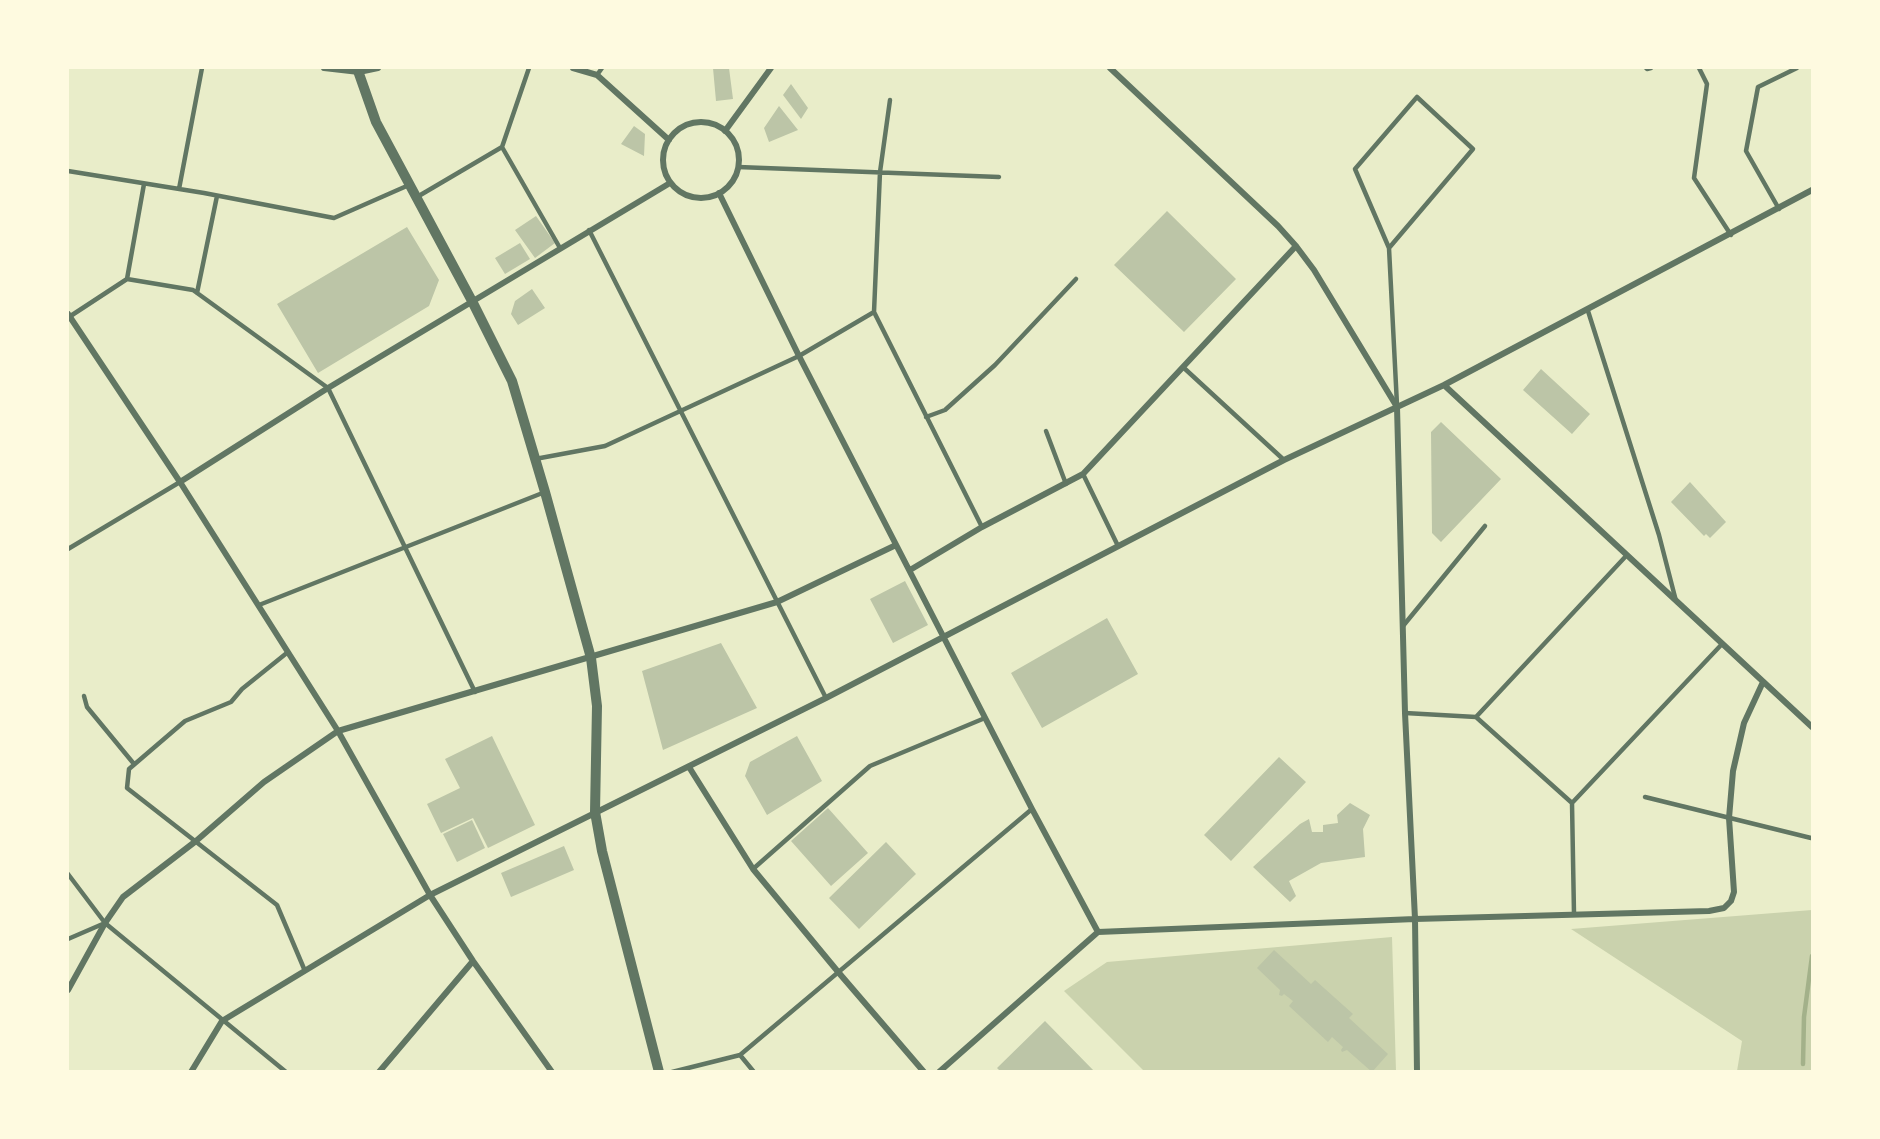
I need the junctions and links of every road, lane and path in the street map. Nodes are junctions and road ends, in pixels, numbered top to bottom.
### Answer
1 (202, 68) edge
2 (324, 68) edge
3 (378, 68) edge
4 (529, 68) edge
5 (573, 68) edge
6 (602, 68) edge
7 (771, 68) edge
8 (1110, 68) edge
9 (1646, 68) edge
10 (1651, 68) edge
11 (1699, 68) edge
12 (1797, 68) edge
13 (358, 70) edge
14 (597, 75) junction
15 (890, 100) dead end
16 (725, 131) junction
17 (669, 140) junction
18 (502, 147) junction
19 (738, 166) junction
20 (68, 171) edge
21 (880, 172) junction
22 (999, 177) dead end
23 (670, 183) junction
24 (144, 184) junction
25 (409, 185) junction
26 (179, 189) junction
27 (1812, 190) edge
28 (719, 194) junction
29 (217, 196) junction
30 (416, 198) junction
31 (1779, 209) junction
32 (589, 230) junction
33 (1731, 235) junction
34 (1296, 246) junction
35 (560, 248) junction
36 (1389, 248) junction
37 (127, 279) junction
38 (1076, 279) dead end
39 (197, 293) junction
40 (472, 302) junction
41 (1587, 311) junction
42 (874, 312) junction
43 (68, 316) edge
44 (799, 356) junction
45 (1184, 368) junction
46 (1444, 386) junction
47 (328, 388) junction
48 (1397, 407) junction
49 (681, 410) junction
50 (926, 417) junction
51 (1046, 431) dead end
52 (535, 459) junction
53 (1284, 460) junction
54 (1083, 474) junction
55 (180, 482) junction
56 (1066, 484) junction
57 (546, 492) junction
58 (1485, 526) dead end
59 (982, 527) junction
60 (896, 545) junction
61 (1118, 546) junction
62 (405, 548) junction
63 (68, 549) edge
64 (1626, 556) junction
65 (910, 570) junction
66 (777, 602) junction
67 (1676, 602) junction
68 (259, 605) junction
69 (1403, 626) junction
70 (944, 636) junction
71 (1722, 644) junction
72 (288, 652) junction
73 (591, 658) junction
74 (1763, 682) junction
75 (474, 693) junction
76 (84, 696) dead end
77 (826, 698) junction
78 (1405, 713) junction
79 (1476, 717) junction
80 (985, 718) junction
81 (1812, 728) edge
82 (338, 732) junction
83 (134, 764) junction
84 (689, 766) junction
85 (1644, 797) dead end
86 (1572, 803) junction
87 (1032, 809) junction
88 (595, 812) junction
89 (1729, 818) junction
90 (1811, 838) dead end
91 (196, 841) junction
92 (753, 869) junction
93 (68, 874) edge
94 (430, 895) junction
95 (1574, 914) junction
96 (1415, 919) junction
97 (105, 923) junction
98 (1098, 932) junction
99 (68, 939) edge
100 (473, 961) junction
101 (304, 970) junction
102 (838, 973) junction
103 (68, 990) edge
104 (222, 1021) junction
105 (740, 1055) junction
106 (191, 1071) edge
107 (286, 1071) edge
108 (379, 1071) edge
109 (552, 1071) edge
110 (659, 1071) edge
111 (672, 1071) edge
112 (754, 1071) edge
113 (924, 1071) edge
114 (939, 1071) edge
115 (1417, 1071) edge

1 - 26 lane
2 - 13 street
3 - 13 street
4 - 18 lane
5 - 14 street
6 - 14 lane
7 - 16 street
8 - 34 street
9 - 10 lane
11 - 33 lane
12 - 31 lane
13 - 25 street
14 - 17 street
15 - 21 lane
16 - 17 street
16 - 19 street
17 - 23 street
18 - 30 lane
18 - 35 lane
19 - 21 lane
19 - 28 street
20 - 24 lane
21 - 22 lane
21 - 42 lane
23 - 28 street
23 - 32 street
24 - 26 lane
24 - 37 lane
25 - 29 lane
25 - 30 street
26 - 29 lane
27 - 31 street
28 - 44 street
29 - 39 lane
30 - 40 street
31 - 33 street
32 - 35 street
32 - 49 lane
33 - 41 street
34 - 45 street
34 - 48 street
35 - 40 street
36 - 36 lane
36 - 48 lane
37 - 39 lane
37 - 43 lane
38 - 50 lane
39 - 47 lane
40 - 47 street
40 - 52 street
41 - 46 street
41 - 67 lane
42 - 44 lane
42 - 50 lane
43 - 55 street
44 - 49 lane
44 - 60 street
45 - 53 lane
45 - 54 street
46 - 48 street
46 - 64 street
47 - 55 street
47 - 62 lane
48 - 53 street
48 - 69 street
49 - 52 lane
49 - 66 lane
50 - 59 lane
51 - 56 lane
52 - 57 street
53 - 61 street
54 - 56 street
54 - 61 lane
55 - 63 lane
55 - 68 street
56 - 59 street
57 - 62 lane
57 - 73 street
58 - 69 lane
59 - 65 street
60 - 65 street
60 - 66 street
61 - 70 street
62 - 68 lane
62 - 75 lane
64 - 67 street
64 - 79 lane
65 - 70 street
66 - 73 street
66 - 77 lane
67 - 71 street
68 - 72 street
69 - 78 street
70 - 77 street
70 - 80 street
71 - 74 street
71 - 86 lane
72 - 82 street
72 - 83 lane
73 - 75 street
73 - 88 street
74 - 81 street
74 - 89 street
75 - 82 street
76 - 83 lane
77 - 84 street
78 - 79 lane
78 - 96 street
79 - 86 lane
80 - 87 street
80 - 92 lane
82 - 91 street
82 - 94 street
83 - 91 lane
84 - 88 street
84 - 92 street
85 - 89 lane
86 - 95 lane
87 - 98 street
87 - 102 lane
88 - 94 street
88 - 110 street
89 - 90 lane
89 - 95 street
91 - 97 street
91 - 101 lane
92 - 102 street
93 - 97 lane
94 - 100 street
94 - 101 street
95 - 96 street
96 - 98 street
96 - 115 street
97 - 99 lane
97 - 103 street
97 - 104 lane
98 - 114 street
100 - 108 street
100 - 109 street
101 - 104 street
102 - 105 lane
102 - 113 street
104 - 106 street
104 - 107 lane
105 - 111 lane
105 - 112 lane

